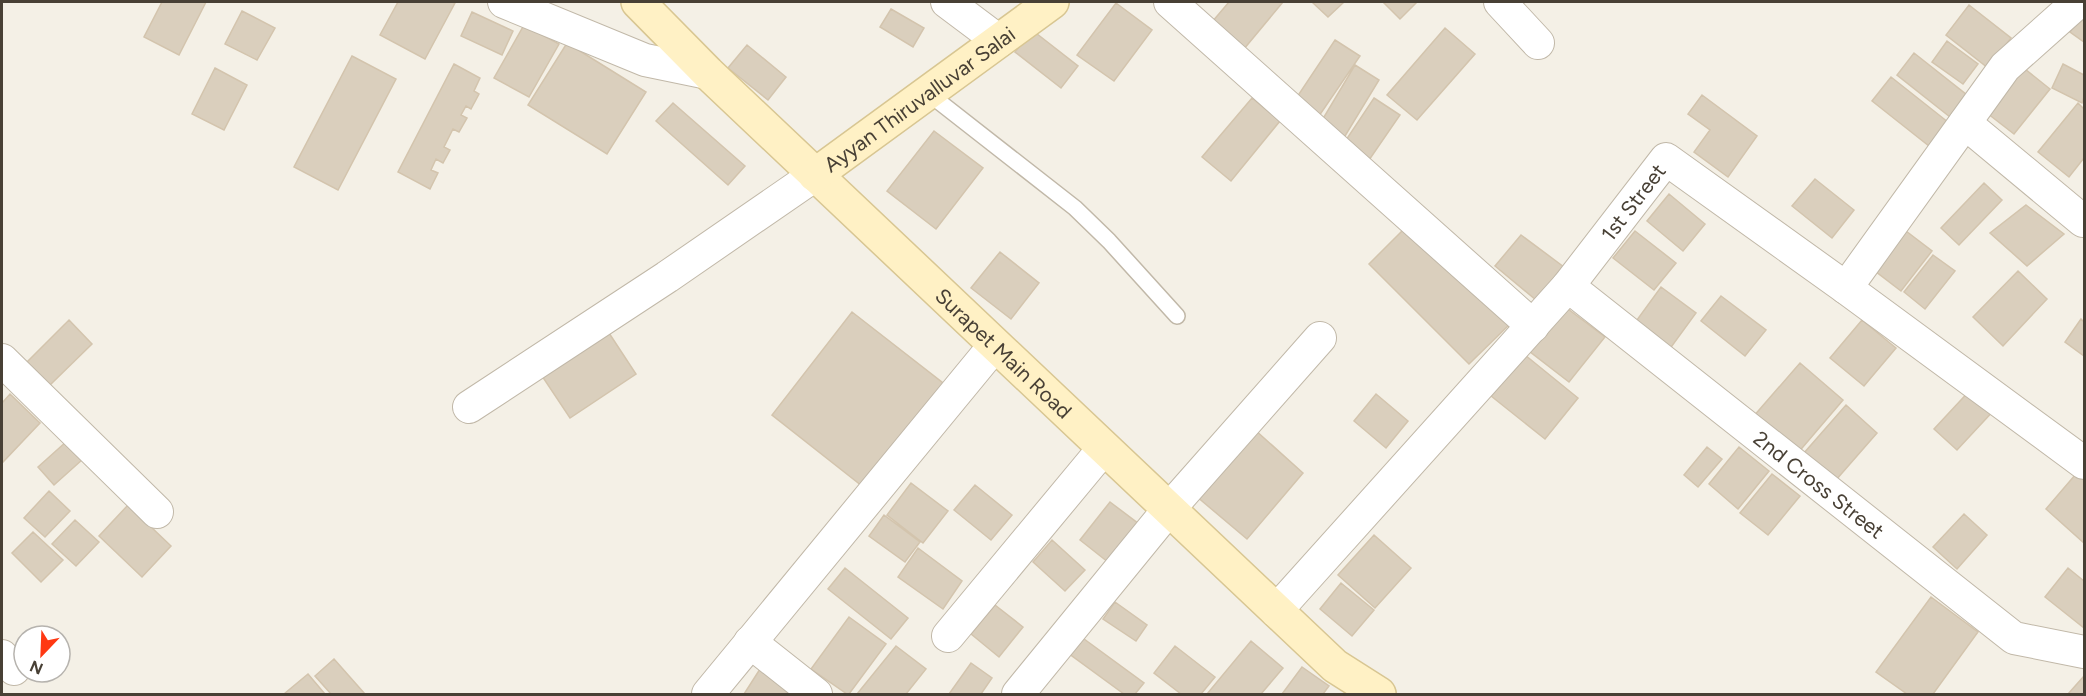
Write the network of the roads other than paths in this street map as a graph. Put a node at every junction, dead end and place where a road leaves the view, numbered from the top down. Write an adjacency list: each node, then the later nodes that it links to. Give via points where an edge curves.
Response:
1 (504, 2): 10 (street, via 645,60)
2 (638, 2): 10 (main road, Surapet Main Road)
3 (947, 2): 8 (street)
4 (1052, 2): 8 (main road, Ayyan Thiruvalluvar Salai)
5 (1170, 2): 18 (street)
6 (1500, 2): 9 (street)
7 (2078, 2): 12 (street, via 2005,67)
8 (999, 41): 11 (main road, Ayyan Thiruvalluvar Salai)
9 (1538, 43)
10 (708, 73): 13 (main road, Surapet Main Road)
11 (928, 93): 13 (main road, Ayyan Thiruvalluvar Salai); 17 (lane, via 1076,208)
12 (1965, 123): 14 (street, via 2083,221); 16 (street)
13 (816, 175): 20 (main road, Surapet Main Road); 22 (street)
14 (2085, 218)
15 (1568, 286): 16 (street, 1st Street, via 1666,159); 18 (street, 1st Street); 30 (street, 2nd Cross Street, via 2014,638)
16 (1846, 288): 24 (street)
17 (1177, 316)
18 (1533, 326): 27 (street, 1st Street)
19 (1320, 338): 25 (street)
20 (995, 345): 23 (main road, Surapet Main Road); 29 (street)
21 (2, 360): 26 (street)
22 (469, 407)
23 (1104, 448): 25 (main road, Surapet Main Road); 28 (street)
24 (2085, 463)
25 (1168, 509): 27 (main road, Surapet Main Road); 33 (street)
26 (157, 512)
27 (1276, 610): 34 (main road, Surapet Main Road, via 1335,666)
28 (948, 636)
29 (750, 642): 31 (street); 32 (street)
30 (2085, 652)
31 (708, 694)
32 (816, 694)
33 (1018, 694)
34 (1379, 694)

